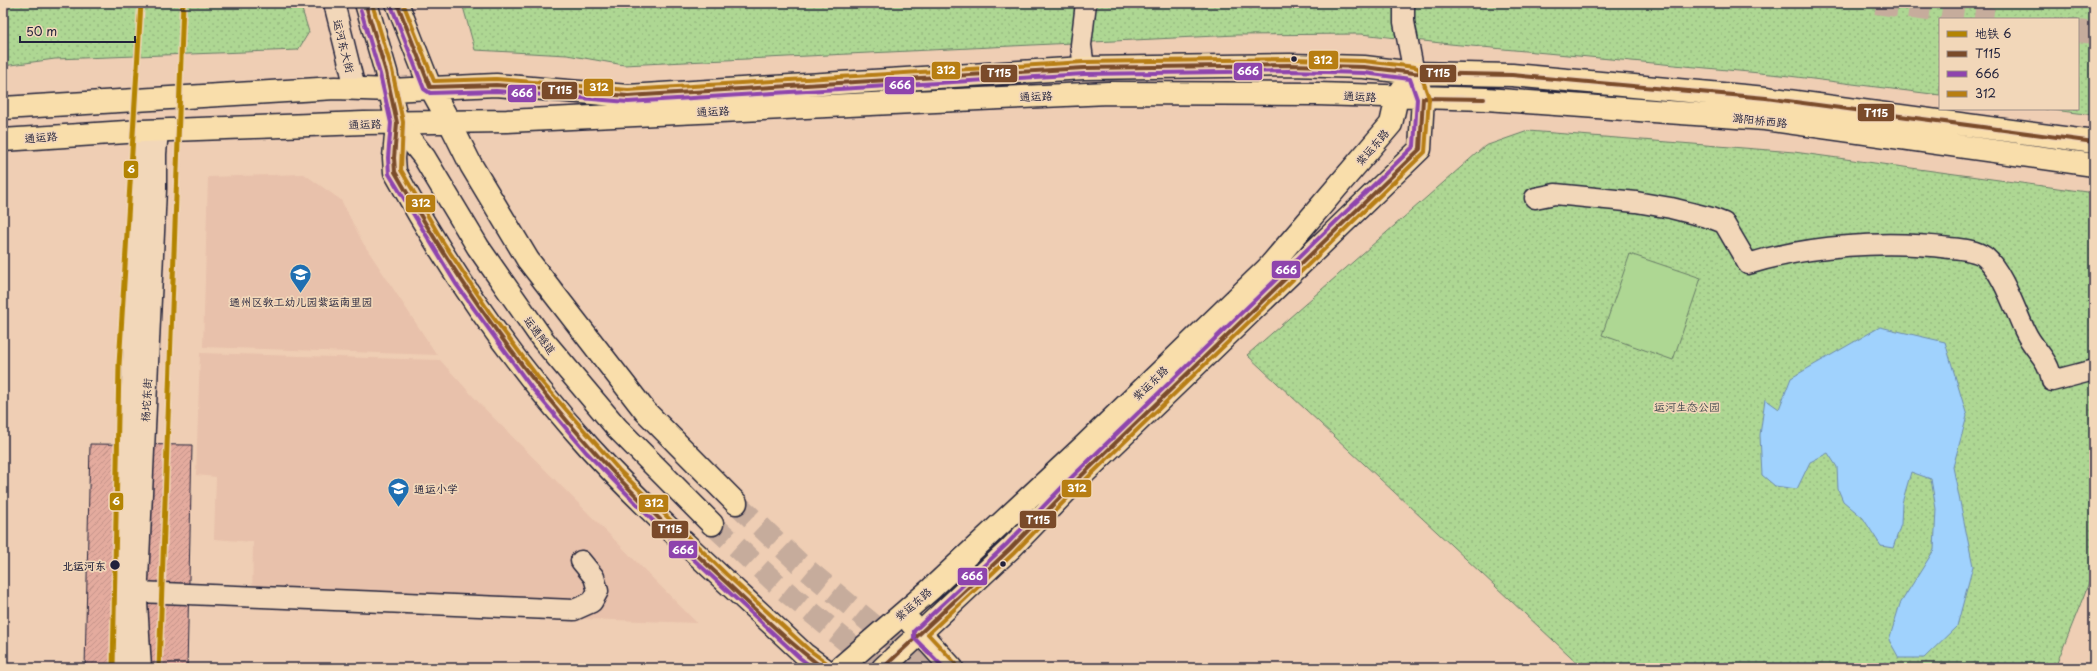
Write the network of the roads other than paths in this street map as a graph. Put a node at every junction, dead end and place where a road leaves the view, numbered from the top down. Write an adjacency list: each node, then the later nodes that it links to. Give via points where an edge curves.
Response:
1 (334, 3): 9 (street, 运河东大街)
2 (366, 3): 10 (main road)
3 (397, 3): 8 (main road)
4 (1086, 3): 6 (street, via 1081,45)
5 (1404, 3): 7 (street, via 1404,22)
6 (1084, 68): 7 (main road, 通运路, via 1305,66 1364,67); 8 (main road, 通运路, via 628,96 496,85)
7 (1414, 73): 11 (main road, 紫运东路); 12 (main road, 紫运东路); 18 (main road, 潞阳桥西路, via 1512,75 1766,98)
8 (430, 87): 10 (main road, 通运路); 15 (main road)
9 (355, 88): 10 (main road, 通运路); 13 (main road)
10 (390, 90): 14 (main road)
11 (1396, 97): 12 (main road, 通运路); 15 (main road, 通运路, via 1108,93); 26 (main road, 紫运东路, via 1392,124 1266,269 1080,450)
12 (1423, 98): 19 (main road, 潞阳桥西路, via 1486,99 1764,119); 27 (main road, 紫运东路, via 1420,149)
13 (3, 108)
14 (397, 123): 15 (main road, 通运路); 16 (main road, 通运路); 23 (main road, 运通隧道, via 428,163 478,247 543,340 617,428); 30 (main road, via 395,172 474,301 545,395 626,486 804,654)
15 (450, 123): 22 (main road, via 528,260 645,411)
16 (150, 131): 17 (main road, 通运路); 25 (street, 杨坨东街, via 156,154 156,189); 28 (street, 杨坨东街)
17 (3, 140)
18 (2094, 142)
19 (2094, 165)
20 (1534, 198): 21 (street, via 1555,194 1636,202 1711,218 1724,223 1748,264 1789,254 1880,244 1967,250 1983,256 1996,267 2026,336 2050,368 2052,381)
21 (2094, 370)
22 (736, 503)
23 (712, 524)
24 (581, 561): 25 (street, via 594,577 598,591 592,602 574,610)
25 (138, 592): 29 (street, 杨坨东街)
26 (903, 614): 27 (main road); 31 (main road, 紫运东路)
27 (920, 634): 32 (main road, 紫运东路); 33 (main road)
28 (121, 668)
29 (141, 668)
30 (823, 668)
31 (840, 668)
32 (883, 668)
33 (952, 668)

